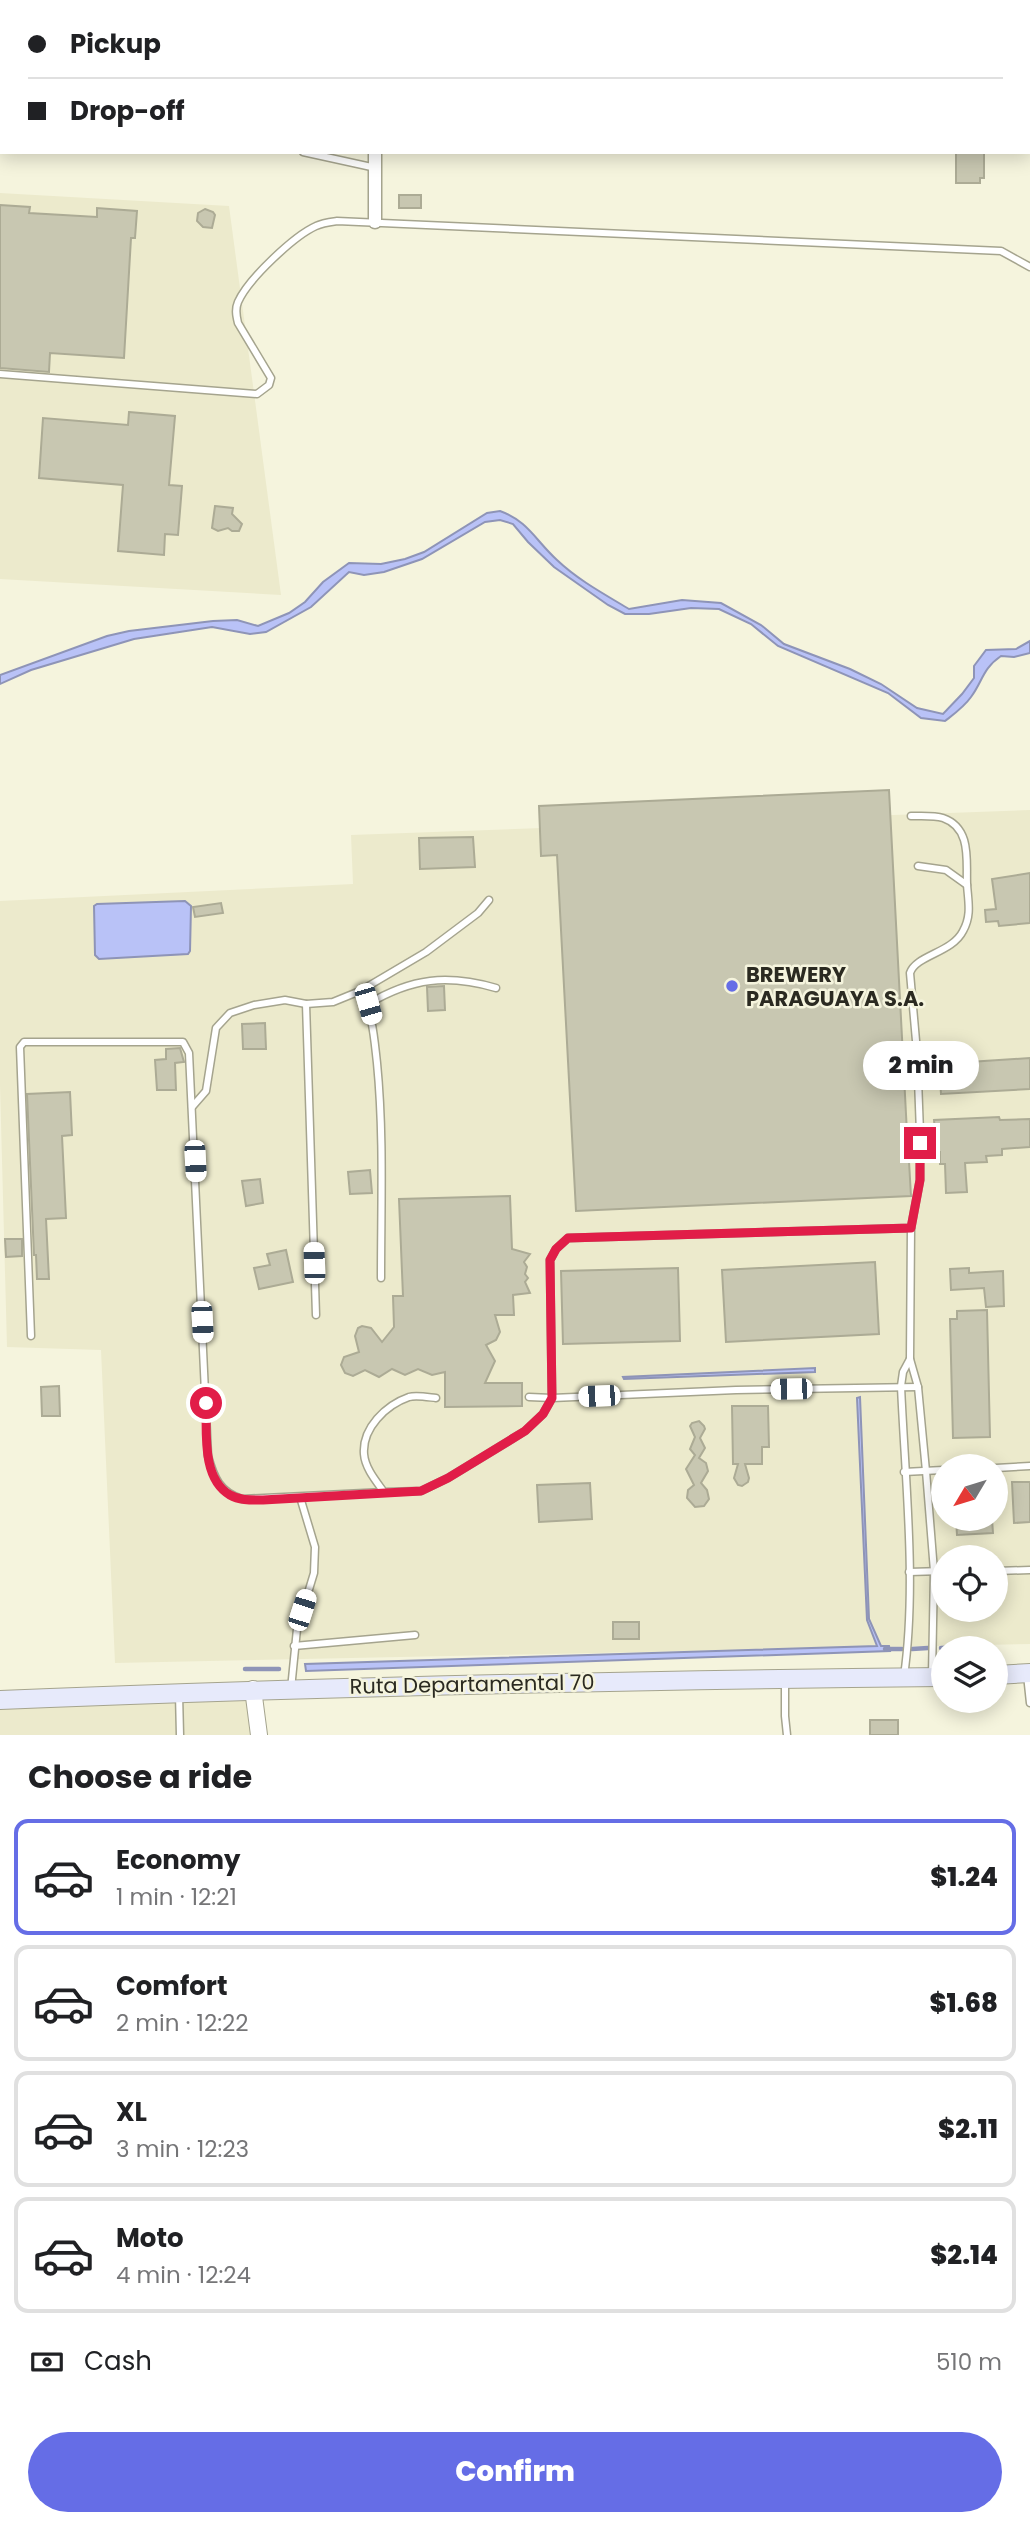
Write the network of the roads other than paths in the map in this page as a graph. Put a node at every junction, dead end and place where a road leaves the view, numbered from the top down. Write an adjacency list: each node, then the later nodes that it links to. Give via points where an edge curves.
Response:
1 (312, 154): 3 (lane)
2 (376, 154): 3 (street)
3 (376, 168): 4 (street)
4 (375, 222): 5 (lane, via 1001,251); 6 (lane, via 318,225 270,262 248,287 238,302 238,323 271,378 257,394)
5 (1030, 267)
6 (0, 374)
7 (911, 816): 9 (lane, via 943,818 955,826 968,848)
8 (918, 866): 9 (lane, via 946,870)
9 (967, 884): 16 (lane, via 970,914 962,935 951,946 915,964 910,973)
10 (489, 900): 12 (lane, via 426,952)
11 (496, 988): 14 (lane, via 470,981 418,982)
12 (360, 991): 13 (lane, via 333,1002); 14 (lane)
13 (306, 1004): 15 (lane, via 285,1000 254,1004 222,1019 212,1045 206,1091); 20 (lane)
14 (368, 1004): 19 (lane, via 381,1104)
15 (192, 1107): 21 (lane, via 189,1053 183,1042 24,1041 19,1053); 34 (lane, via 208,1456 213,1476 231,1496 242,1499)
16 (920, 1133)
17 (920, 1143): 18 (lane, via 920,1180)
18 (911, 1228): 22 (lane); 27 (lane, via 568,1238 550,1260)
19 (381, 1278)
20 (316, 1315)
21 (31, 1336)
22 (910, 1359): 23 (lane); 24 (lane)
23 (901, 1386): 24 (lane); 27 (lane); 32 (lane)
24 (918, 1387): 30 (lane)
25 (529, 1397): 27 (lane)
26 (436, 1398): 33 (lane, via 411,1396 384,1410 374,1423 364,1454)
27 (552, 1398): 33 (lane, via 525,1431 448,1478 421,1491)
28 (1030, 1466): 29 (lane)
29 (1008, 1467)
30 (926, 1471): 31 (lane); 32 (lane); 35 (lane)
31 (931, 1471)
32 (904, 1472): 38 (lane)
33 (384, 1492): 34 (lane)
34 (300, 1497): 41 (lane, via 315,1547 314,1573)
35 (931, 1545)
36 (1030, 1570): 37 (lane)
37 (1008, 1571)
38 (909, 1572): 39 (lane); 44 (lane)
39 (931, 1572)
40 (415, 1635): 41 (lane)
41 (294, 1646): 48 (lane)
42 (1028, 1673): 43 (main road); 51 (lane)
43 (1008, 1674)
44 (904, 1676): 45 (main road, Ruta Departamental 70); 46 (main road, Ruta Departamental 70)
45 (785, 1677): 48 (main road, Ruta Departamental 70); 54 (lane)
46 (931, 1677)
47 (253, 1689): 48 (main road, Ruta Departamental 70); 49 (main road, Ruta Departamental 70); 53 (street)
48 (291, 1689)
49 (179, 1692): 50 (main road, Ruta Departamental 70); 52 (lane)
50 (0, 1700)
51 (1030, 1703)
52 (180, 1735)
53 (259, 1735)
54 (787, 1735)

